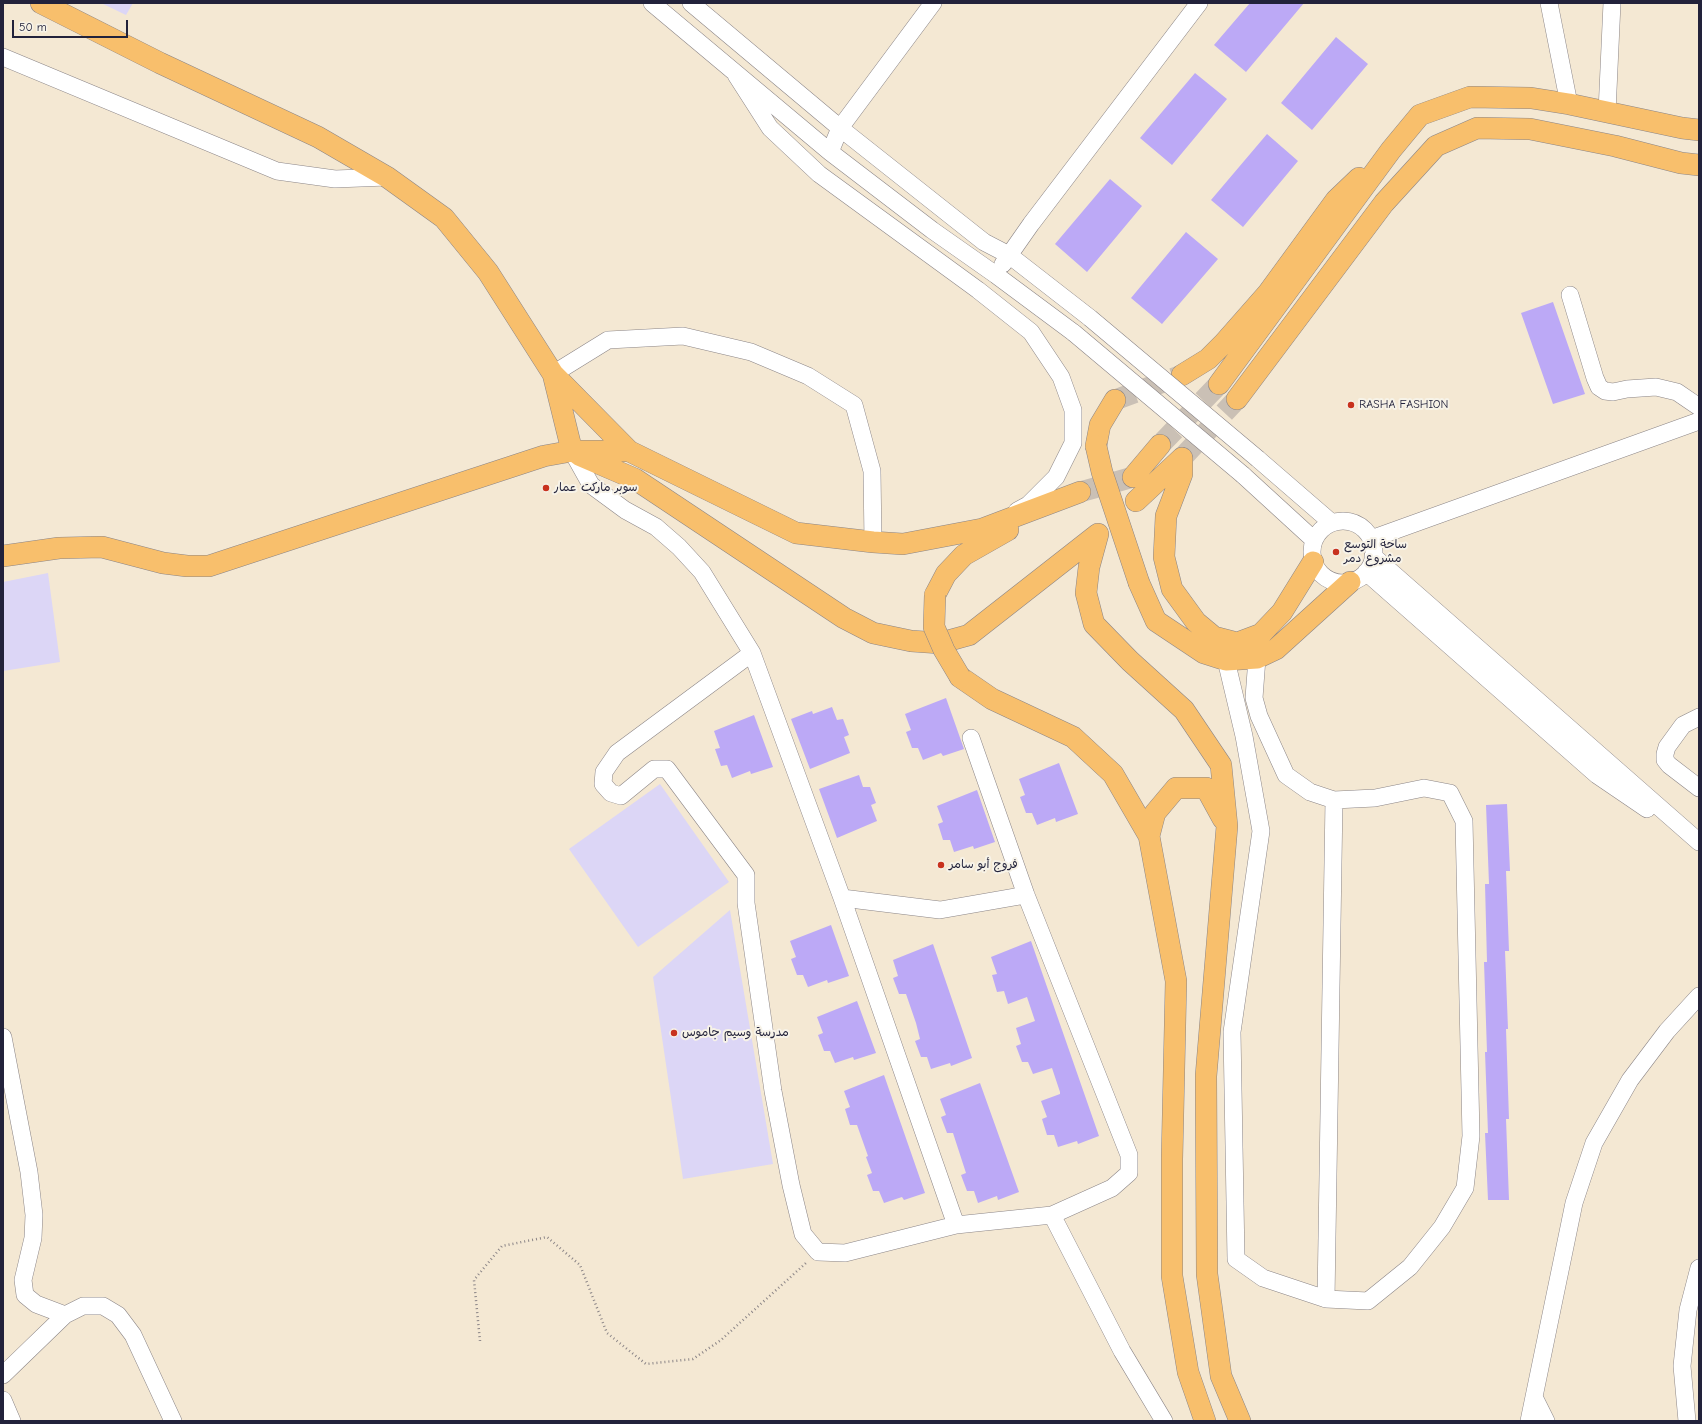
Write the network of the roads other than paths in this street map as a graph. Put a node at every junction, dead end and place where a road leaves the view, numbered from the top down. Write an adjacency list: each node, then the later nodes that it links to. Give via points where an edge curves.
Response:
1 (41, 3): 17 (main road, via 318,137)
2 (652, 3): 9 (street)
3 (691, 3): 12 (street)
4 (934, 3): 12 (street)
5 (1199, 3): 18 (street)
6 (1549, 3): 10 (street)
7 (1612, 3): 11 (street)
8 (3, 57): 17 (street, via 277,171 335,179)
9 (736, 75): 15 (street); 34 (street, via 770,128 819,174 978,290 1031,332 1061,377 1073,410 1073,443 1056,477 1028,505)
10 (1569, 104): 11 (main road); 14 (main road, via 1531,98 1470,97 1420,115)
11 (1607, 112): 13 (main road)
12 (840, 128): 15 (street); 18 (street, via 984,242)
13 (1699, 130)
14 (1391, 150): 22 (main road, via 1336,200 1268,293 1224,343 1208,359); 23 (main road)
15 (830, 152): 19 (street)
16 (1699, 165): 24 (main road, via 1530,129 1477,128 1436,146 1384,203)
17 (387, 177): 21 (main road, via 444,218 488,272)
18 (1009, 256): 19 (street); 33 (street, bridge, via 1090,318)
19 (996, 275): 35 (street, bridge, via 1074,333 1243,475)
20 (1570, 295): 26 (street, via 1599,387 1613,392 1656,387 1677,392)
21 (553, 374): 29 (main road); 30 (main road); 36 (street, via 608,340 683,336 751,352 808,376 854,405 872,471)
22 (1182, 375)
23 (1219, 384)
24 (1237, 398)
25 (1115, 400): 43 (main road, bridge, via 1100,425 1096,446 1102,472 1139,583 1156,621 1204,653)
26 (1699, 407)
27 (1699, 421): 37 (street)
28 (1160, 445): 31 (main road)
29 (572, 451): 30 (main road); 38 (main road, via 531,460 209,566 163,563 102,547 59,548); 41 (street, via 591,485 625,510 656,527 702,572); 48 (main road, via 635,479 844,618 873,633 911,641 940,643 969,635 1098,534 1089,567 1086,594 1094,624 1184,710 1221,765)
30 (629, 452): 36 (main road, via 796,533)
31 (1133, 477)
32 (1136, 501): 39 (main road, via 1182,458 1182,474 1166,516 1164,557 1172,589 1196,622 1214,637 1236,643 1261,634 1282,612)
33 (1332, 523): 35 (street); 37 (street, via 1350,522 1362,529)
34 (982, 530): 36 (main road, via 903,544); 49 (main road, bridge, via 1073,494 964,555 946,574 936,595 934,627 960,677 992,699 1073,737 1113,774)
35 (1314, 540): 39 (street)
36 (874, 542)
37 (1372, 548): 40 (street); 50 (street)
38 (3, 556)
39 (1314, 562): 40 (street, via 1318,570 1332,581)
40 (1358, 577): 42 (main road, via 1276,649); 50 (street, via 1597,775)
41 (752, 653): 52 (street); 56 (street, via 618,753 604,772 603,784 611,793 621,796 654,769 667,769 746,875 746,903 773,1091 803,1234 818,1252 845,1252)
42 (1258, 658): 43 (main road); 47 (street, via 1254,698 1259,716 1286,775 1310,792)
43 (1226, 660): 58 (street, via 1244,736 1261,831 1232,1032 1236,1259 1263,1278)
44 (1699, 717): 46 (street, via 1683,725 1665,754 1665,760 1669,765)
45 (972, 738): 51 (street)
46 (1699, 788)
47 (1334, 800): 58 (street); 58 (street, via 1375,798 1424,788 1450,793 1464,821 1471,1136 1465,1188 1442,1227 1410,1267 1368,1301)
48 (1227, 826): 49 (main road, via 1206,788 1176,788 1155,813); 67 (main road, via 1206,1076 1207,1274 1221,1376)
49 (1149, 836): 66 (main road, via 1176,981 1172,1276 1188,1372)
50 (1699, 843)
51 (1026, 896): 52 (street, via 940,910); 55 (street, via 1129,1155 1129,1173 1112,1188)
52 (842, 898): 56 (street)
53 (1699, 996): 61 (street, via 1667,1031 1630,1080 1594,1143 1574,1203)
54 (3, 1037): 59 (street, via 29,1172 34,1215 33,1238 22,1280 25,1295 36,1304)
55 (1052, 1215): 56 (street); 65 (street, via 1122,1351)
56 (956, 1225)
57 (1699, 1268): 70 (street, via 1688,1310 1682,1366)
58 (1326, 1299)
59 (64, 1315): 60 (street); 64 (street, via 83,1306 103,1306 118,1315 133,1335)
60 (3, 1375)
61 (1535, 1399): 68 (street); 69 (street)
62 (3, 1400): 63 (street)
63 (12, 1421)
64 (173, 1421)
65 (1164, 1421)
66 (1205, 1421)
67 (1240, 1421)
68 (1529, 1421)
69 (1546, 1421)
70 (1687, 1421)

